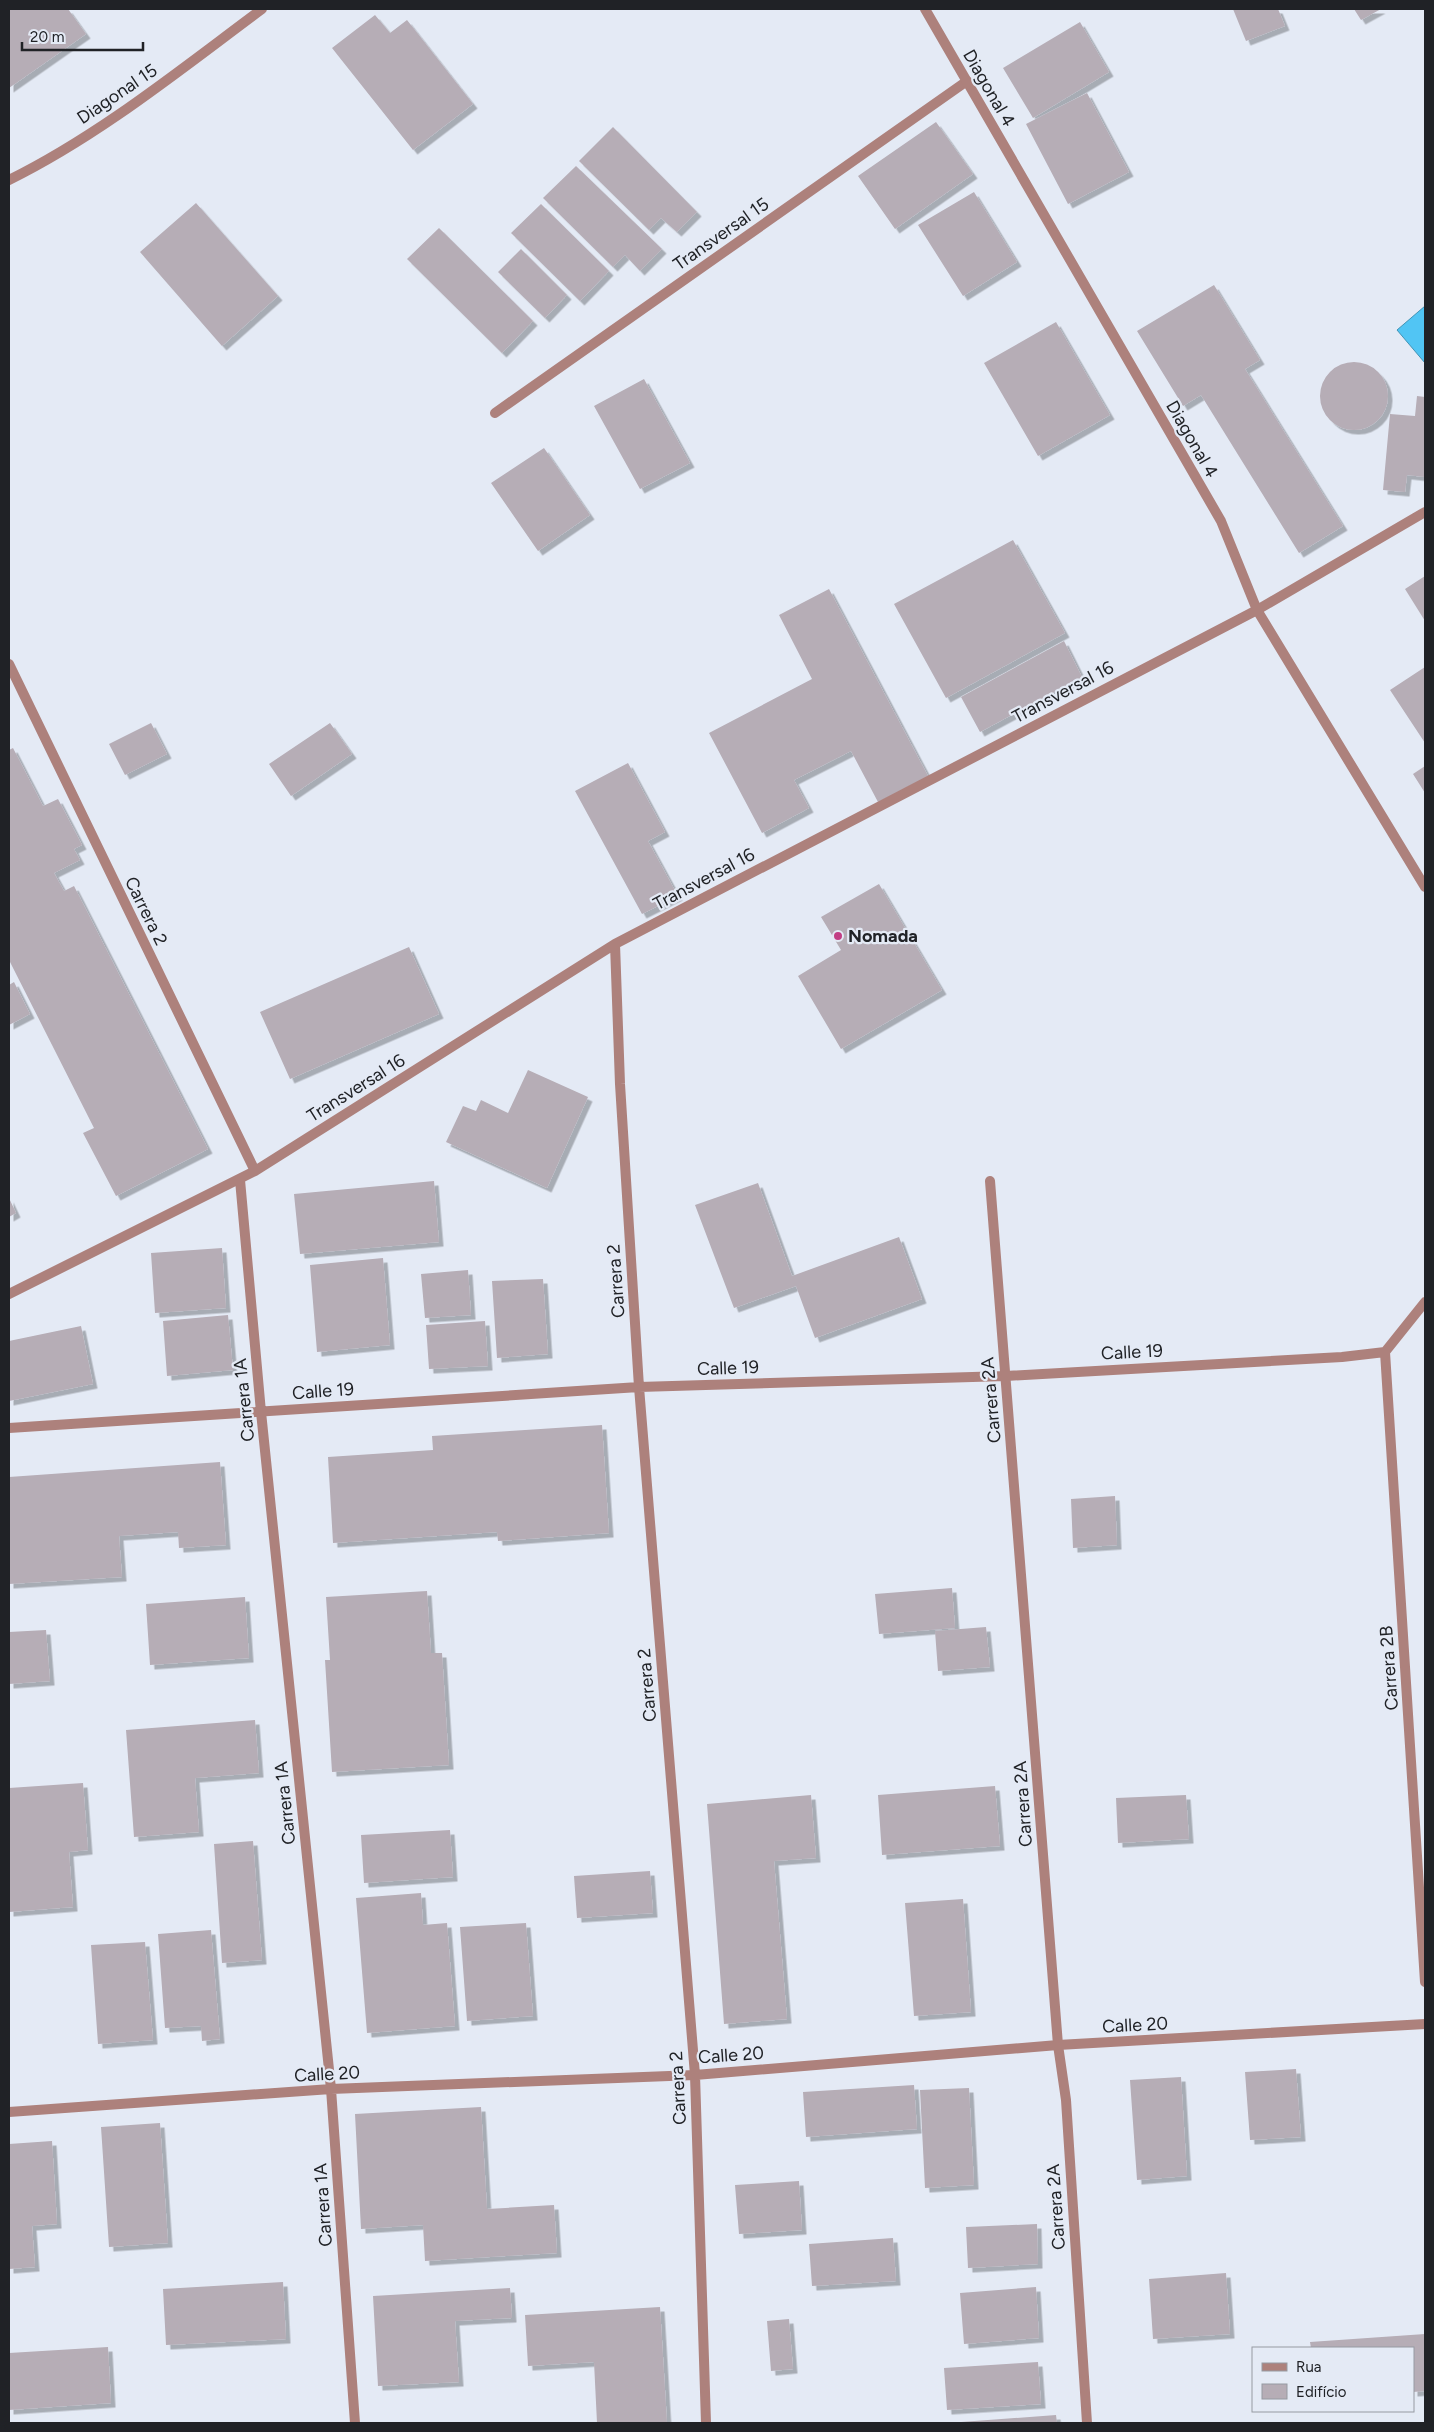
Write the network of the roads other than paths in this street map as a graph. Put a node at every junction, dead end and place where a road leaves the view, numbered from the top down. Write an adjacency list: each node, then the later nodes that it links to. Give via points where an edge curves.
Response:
1 (262, 9): 4 (street, Diagonal 15, via 136,102)
2 (925, 9): 3 (street, Diagonal 4)
3 (967, 81): 5 (street, Transversal 15); 7 (street, Diagonal 4, via 1222,521)
4 (9, 180)
5 (494, 413)
6 (1425, 512): 7 (street, Transversal 16)
7 (1256, 610): 10 (street, Diagonal 4); 11 (street, Transversal 16)
8 (9, 664): 9 (street, Carrera 2)
9 (12, 681): 12 (street, Carrera 2)
10 (1425, 887)
11 (615, 944): 12 (street, Transversal 16); 19 (street, Carrera 2, via 620,1084)
12 (255, 1171): 13 (street, Transversal 16)
13 (240, 1180): 15 (street, Transversal 16); 20 (street, Carrera 1A)
14 (990, 1181): 18 (street, Carrera 2A)
15 (9, 1294)
16 (1425, 1302): 17 (street)
17 (1385, 1352): 18 (street, Calle 19); 22 (street, Carrera 2B)
18 (1006, 1376): 19 (street, Calle 19); 24 (street, Carrera 2A)
19 (639, 1387): 20 (street, Calle 19); 25 (street, Carrera 2)
20 (261, 1412): 21 (street, Calle 19); 26 (street, Carrera 1A)
21 (9, 1428)
22 (1425, 1982)
23 (1425, 2024): 24 (street, Calle 20)
24 (1058, 2045): 25 (street, Calle 20); 30 (street, Carrera 2A, via 1066,2100)
25 (695, 2074): 26 (street, Calle 20); 29 (street, Carrera 2)
26 (331, 2089): 27 (street, Calle 20); 28 (street, Carrera 1A)
27 (9, 2112)
28 (356, 2423)
29 (706, 2423)
30 (1086, 2423)

